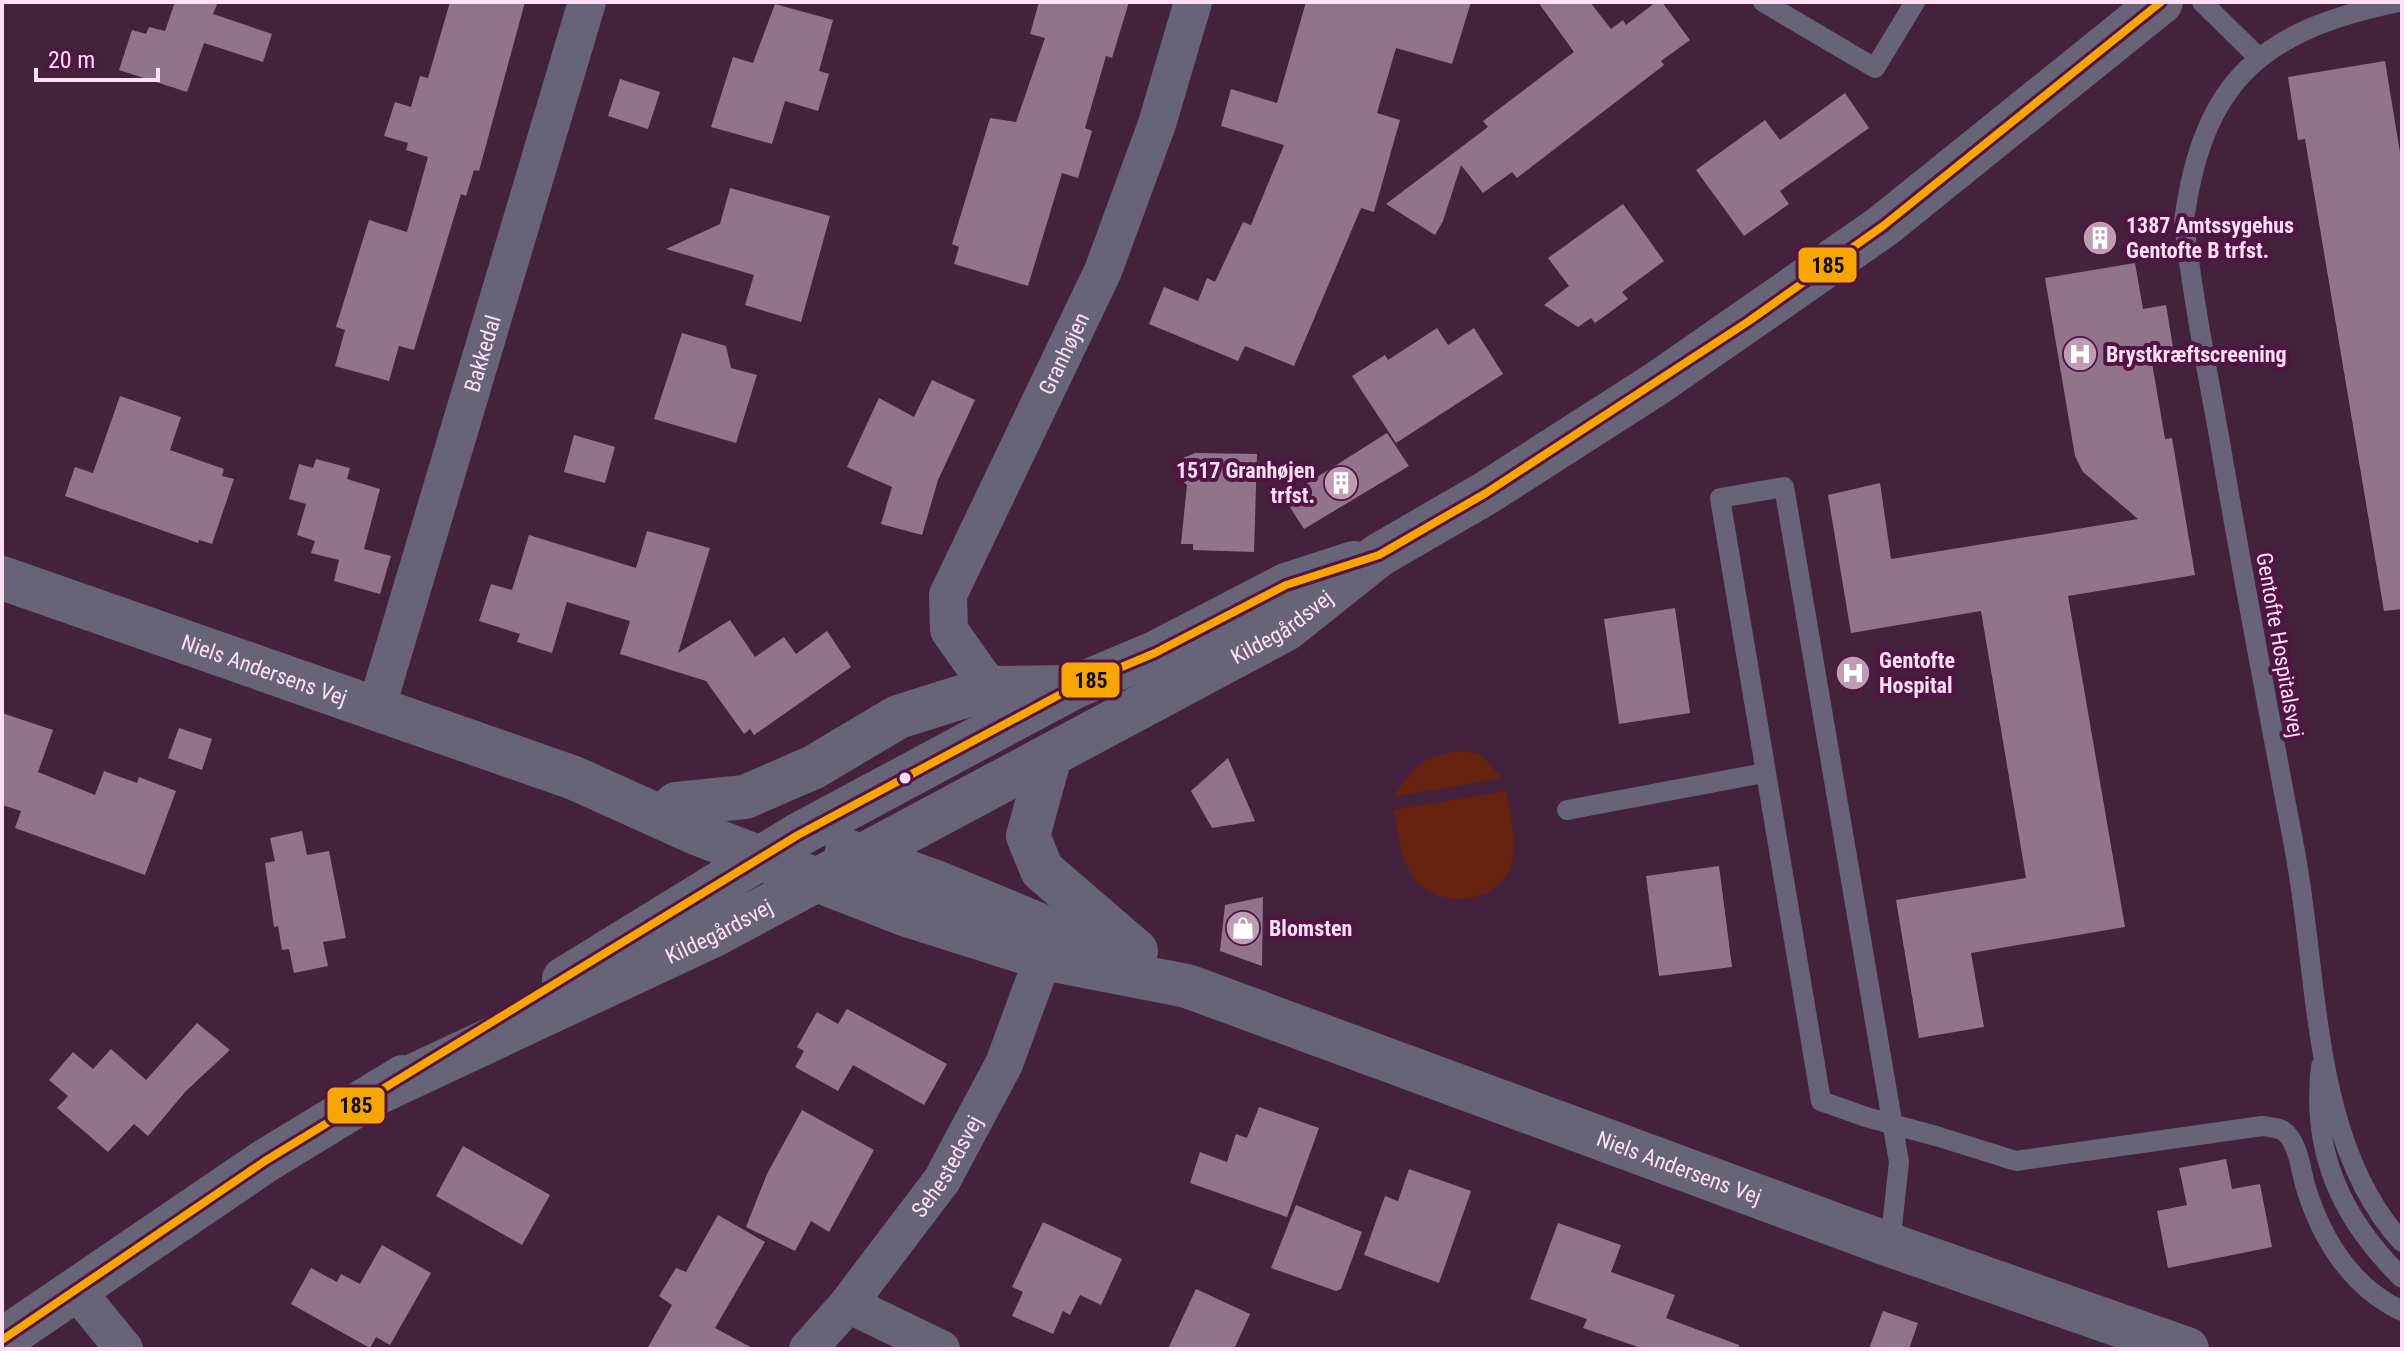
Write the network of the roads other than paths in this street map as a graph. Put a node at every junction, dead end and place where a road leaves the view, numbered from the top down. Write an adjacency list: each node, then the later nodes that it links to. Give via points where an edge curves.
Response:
1 (587, 2): 13 (street, Bakkedal)
2 (1193, 2): 12 (street, Granhøjen, via 1157,124 1103,271 948,595 949,630)
3 (1763, 2): 4 (lane, via 1875,68)
4 (1915, 2)
5 (2202, 2): 8 (lane)
6 (2399, 2): 8 (lane, Gentofte Hospitalsvej, via 2334,16 2281,40)
7 (2157, 3): 9 (street, Kildegårdsvej, via 1942,180 1749,321 1486,493)
8 (2259, 58): 25 (lane, Gentofte Hospitalsvej, via 2211,120 2189,182 2184,221 2262,691 2295,850)
9 (1379, 555): 11 (street, Kildegårdsvej, via 1286,585 1155,653); 14 (street, Kildegårdsvej, via 1286,629)
10 (2, 578): 13 (street, Niels Andersens Vej)
11 (1074, 687): 12 (street, Kildegårdsvej); 19 (street, Kildegårdsvej)
12 (990, 688): 17 (street, Kildegårdsvej, via 898,717 814,767 745,797)
13 (377, 706): 16 (street, Niels Andersens Vej)
14 (1050, 756): 20 (street, Kildegårdsvej); 23 (street, via 1028,836 1042,870)
15 (1764, 773): 18 (lane); 28 (lane, via 1720,498 1784,487 1899,1162); 32 (lane, bridge, via 1821,1101 2016,1161 2278,1128 2295,1148 2315,1218 2327,1240 2364,1286)
16 (574, 778): 17 (street, Niels Andersens Vej); 21 (street, Niels Andersens Vej)
17 (676, 804): 19 (street, Niels Andersens Vej)
18 (1567, 810)
19 (798, 835): 20 (street, Niels Andersens Vej); 21 (street, Kildegårdsvej)
20 (864, 857): 22 (street, Kildegårdsvej); 23 (street, Niels Andersens Vej)
21 (760, 859): 22 (street, Niels Andersens Vej); 26 (street, Kildegårdsvej)
22 (817, 882): 23 (street, Niels Andersens Vej); 26 (street, Kildegårdsvej)
23 (1052, 925): 24 (street); 24 (street, Niels Andersens Vej); 31 (street, Sehestedsvej, via 1004,1064 942,1180)
24 (1172, 982): 28 (street, Niels Andersens Vej)
25 (2323, 1054): 27 (lane, Gentofte Hospitalsvej, via 2359,1177); 29 (lane, via 2317,1100 2327,1163 2356,1225)
26 (379, 1092): 30 (street, Kildegårdsvej, via 265,1161)
27 (2402, 1242)
28 (1890, 1245): 37 (street, Niels Andersens Vej)
29 (2402, 1278)
30 (76, 1290): 33 (street, Kildegårdsvej); 34 (street)
31 (848, 1304): 35 (street, Sehestedsvej); 36 (street)
32 (2402, 1311)
33 (8, 1326)
34 (124, 1349)
35 (808, 1349)
36 (941, 1349)
37 (2187, 1349)

